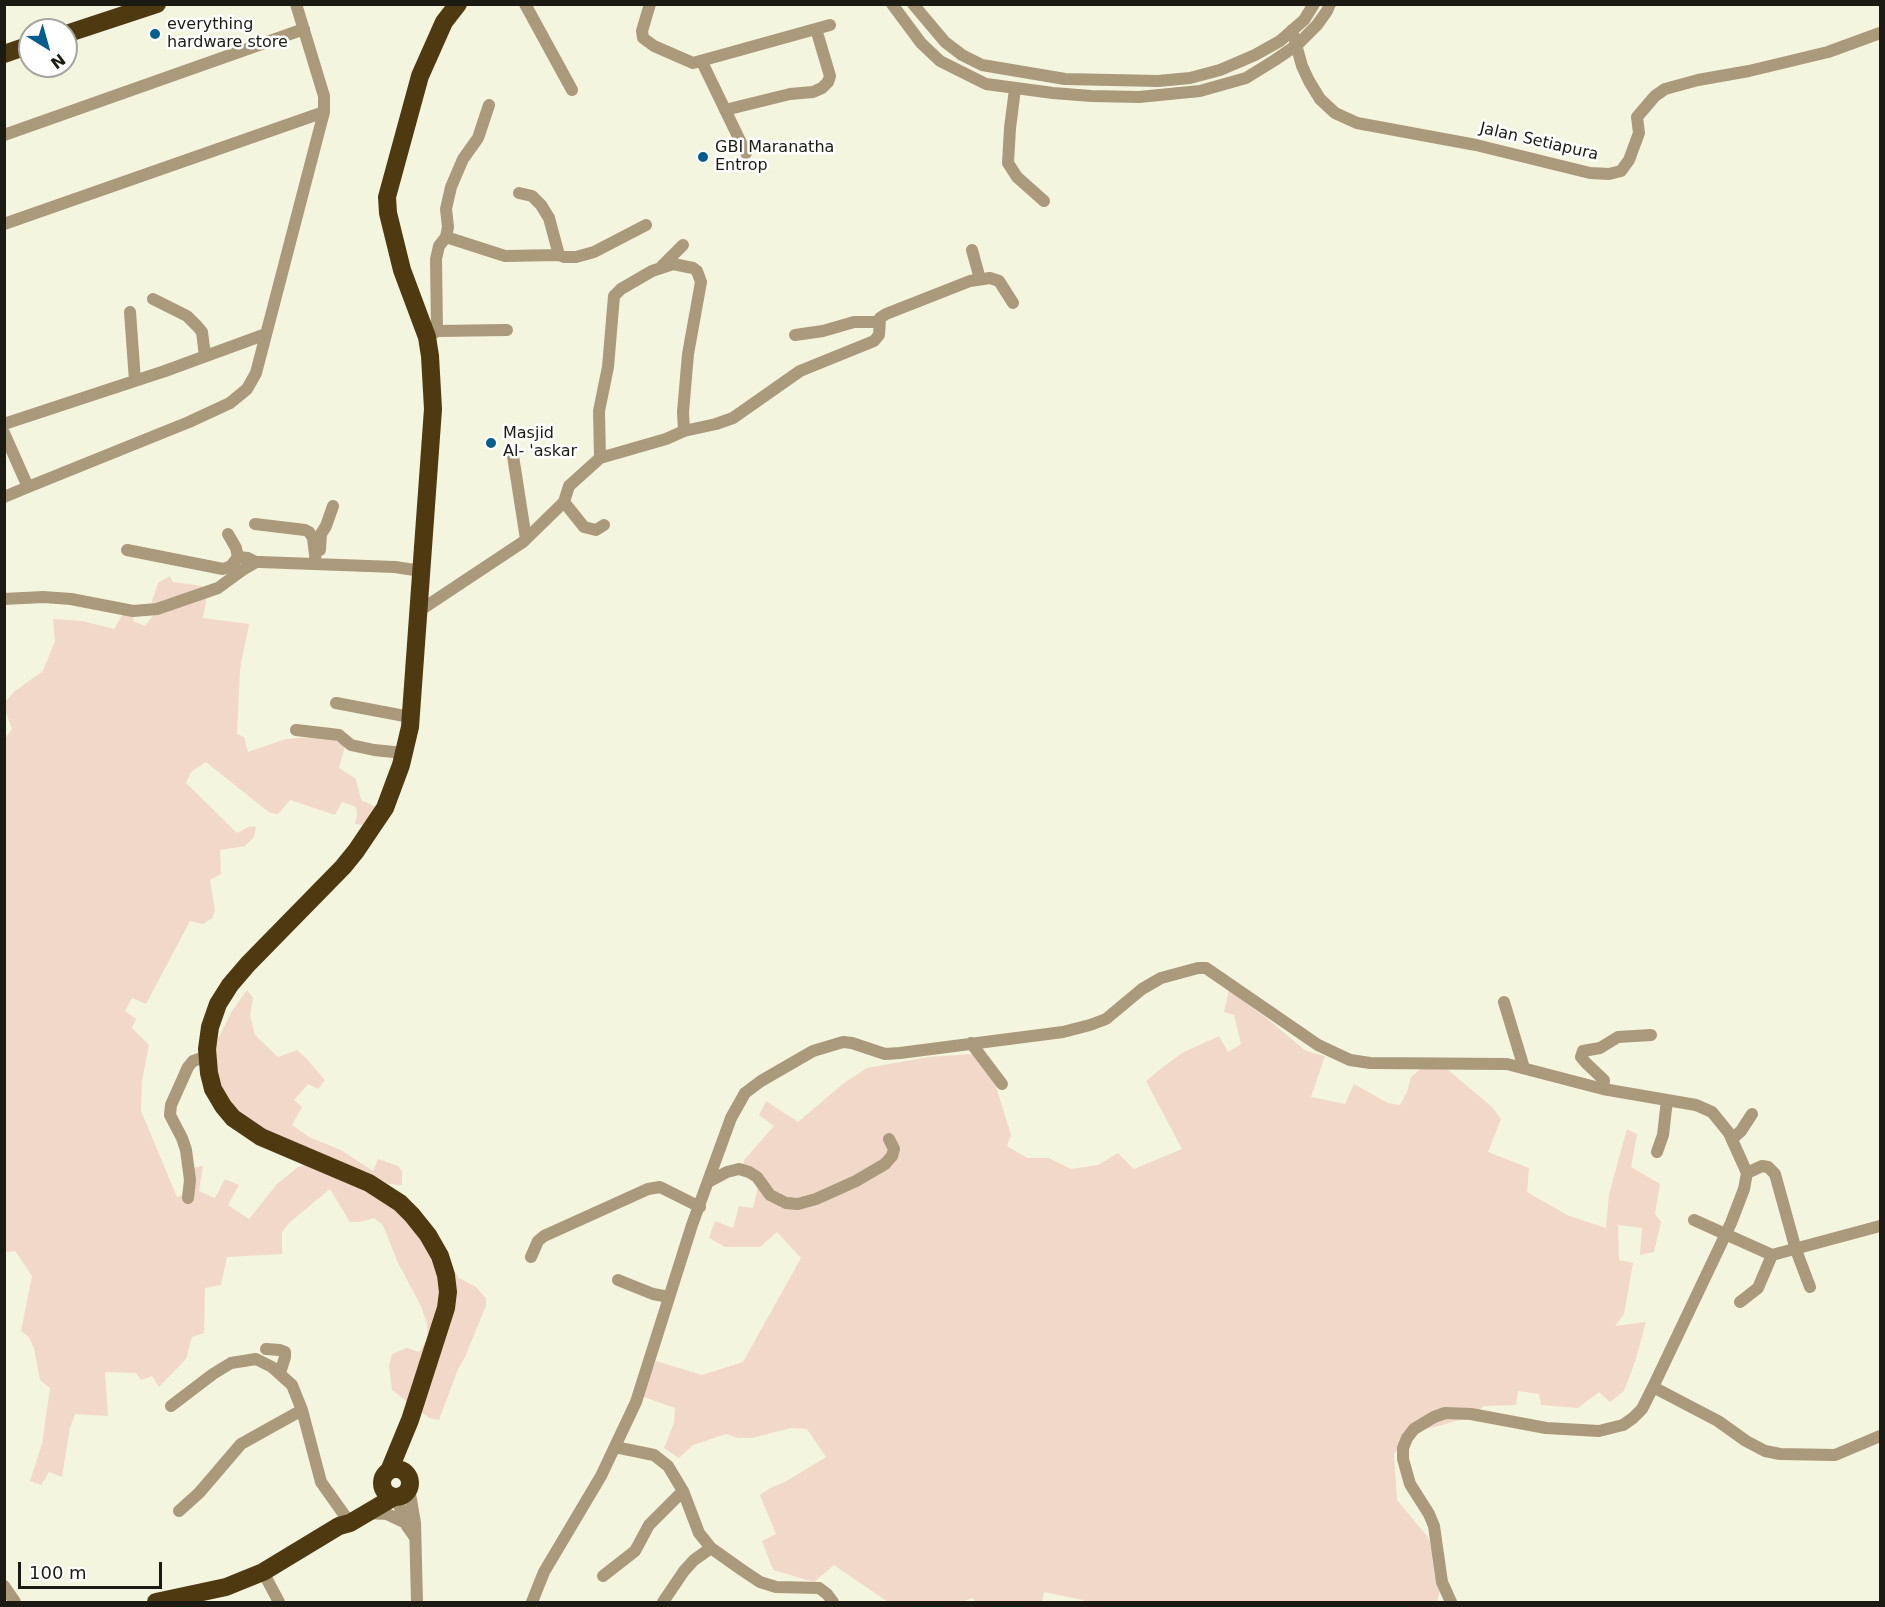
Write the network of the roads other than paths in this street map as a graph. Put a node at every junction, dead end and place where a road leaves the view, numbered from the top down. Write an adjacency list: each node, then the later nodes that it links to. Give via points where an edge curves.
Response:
1 (157, 4): 13 (highway)
2 (296, 4): 11 (street)
3 (525, 4): 19 (street)
4 (650, 4): 17 (street, via 643,38 693,63)
5 (892, 4): 18 (street, via 940,61 986,84)
6 (913, 4): 14 (street, via 945,42 962,55 982,65 1065,80 1190,78 1255,55)
7 (1314, 4): 14 (street)
8 (1330, 4): 16 (street, via 1317,25)
9 (459, 7): 41 (highway, via 444,22 420,76 387,196 399,261)
10 (830, 25): 12 (street)
11 (304, 29): 22 (street, via 324,96); 23 (street)
12 (816, 29): 17 (street); 21 (street, via 830,76 822,88)
13 (78, 30)
14 (1293, 30): 16 (street, Jalan Setiapura)
15 (1881, 33): 16 (street, Jalan Setiapura, via 1828,52 1665,89 1637,117 1639,134 1629,160 1621,171 1609,174 1357,123 1335,113 1320,99)
16 (1296, 45): 18 (street, via 1246,78 1200,91 1103,97)
17 (702, 62): 21 (street)
18 (1015, 89): 26 (street, via 1008,163 1017,177)
19 (572, 90)
20 (489, 105): 29 (street, via 478,138 463,159 451,187)
21 (725, 110): 24 (street)
22 (324, 112): 27 (street); 40 (street)
23 (4, 135)
24 (746, 153)
25 (519, 193): 32 (street, via 532,196 549,218)
26 (1044, 201)
27 (4, 224)
28 (646, 225): 32 (street, via 594,252 576,257)
29 (446, 237): 32 (street, via 505,256); 41 (street, via 436,259)
30 (683, 245): 33 (street)
31 (972, 250): 34 (street)
32 (560, 255)
33 (662, 267): 46 (street, via 693,267 701,282 684,387); 49 (street, via 631,282 614,296 608,367 599,411)
34 (980, 279): 36 (street, via 999,281); 38 (street, via 909,304 886,314)
35 (153, 299): 43 (street, via 187,316 197,326 202,332)
36 (1013, 303)
37 (130, 312): 44 (street)
38 (879, 322): 42 (street, via 854,322); 46 (street, via 879,335 874,342 800,371 733,418)
39 (507, 330): 41 (street)
40 (266, 334): 43 (street); 50 (street, via 256,373 247,389 230,403)
41 (432, 334): 62 (highway, via 433,409)
42 (795, 335)
43 (205, 356): 44 (street)
44 (135, 381): 45 (street)
45 (4, 424)
46 (684, 431): 49 (street)
47 (4, 433): 50 (street)
48 (513, 456): 57 (street)
49 (600, 459): 52 (street, via 569,486)
50 (28, 487): 51 (street)
51 (4, 496)
52 (564, 502): 55 (street, via 584,527 596,530); 57 (street)
53 (333, 506): 61 (street, via 321,534)
54 (255, 524): 61 (street, via 309,532)
55 (604, 525)
56 (228, 534): 59 (street)
57 (526, 539): 64 (street)
58 (127, 550): 59 (street, via 224,569)
59 (238, 557): 60 (street)
60 (256, 562): 61 (street); 63 (street, via 218,588 157,609 133,610 43,597)
61 (318, 563): 62 (street)
62 (421, 571): 64 (highway)
63 (4, 599)
64 (418, 611): 66 (highway)
65 (336, 703): 66 (street)
66 (411, 717): 68 (highway)
67 (296, 730): 68 (street, via 339,735 351,744)
68 (404, 753): 72 (highway, via 385,808 356,850 230,985 210,1027)
69 (1504, 1002): 73 (street)
70 (1651, 1035): 75 (street, via 1618,1037 1600,1048 1583,1051 1581,1057 1604,1080)
71 (971, 1043): 73 (street, via 1090,1025 1106,1019 1161,978 1206,968 1318,1045 1350,1060 1507,1064); 74 (street); 82 (street, via 885,1054 843,1042 813,1051 745,1093 731,1118)
72 (208, 1056): 83 (street, via 188,1067 171,1104 170,1115 186,1150); 100 (highway, via 213,1089 233,1118 261,1137 369,1183 400,1203 428,1234 440,1256 448,1292 442,1325)
73 (1524, 1068): 75 (street)
74 (1002, 1084)
75 (1603, 1089): 76 (street)
76 (1666, 1100): 79 (street, via 1704,1107 1720,1120); 80 (street, via 1663,1135)
77 (1752, 1114): 79 (street)
78 (889, 1139): 82 (street, via 894,1149 885,1164 856,1181 798,1204 770,1195 757,1178 739,1168)
79 (1732, 1139): 81 (street)
80 (1657, 1152)
81 (1747, 1173): 87 (street); 88 (street, via 1762,1166 1775,1174)
82 (710, 1181): 84 (street)
83 (188, 1198)
84 (700, 1207): 90 (street, via 660,1187 648,1189 544,1236); 93 (street)
85 (1694, 1220): 87 (street)
86 (1881, 1226): 88 (street)
87 (1725, 1236): 89 (street); 97 (street)
88 (1796, 1250): 89 (street); 92 (street)
89 (1772, 1255): 94 (street, via 1758,1288)
90 (531, 1257)
91 (618, 1280): 93 (street)
92 (1810, 1287)
93 (669, 1297): 102 (street, via 636,1402)
94 (1740, 1302)
95 (266, 1350): 96 (street, via 285,1352)
96 (280, 1373): 98 (street, via 256,1359 231,1363); 99 (street, via 292,1385)
97 (1653, 1387): 101 (street, via 1718,1420 1765,1451 1835,1455); 122 (street, via 1633,1418 1599,1431 1546,1428 1456,1413 1434,1417 1414,1429 1403,1449 1406,1472 1434,1526 1442,1582)
98 (171, 1407)
99 (302, 1410): 106 (street, via 241,1444); 108 (street, via 321,1482)
100 (410, 1420): 103 (highway); 104 (highway)
101 (1881, 1436)
102 (615, 1448): 105 (street, via 662,1460); 119 (street, via 544,1572)
103 (385, 1476): 104 (highway, via 383,1490); 104 (highway, via 393,1469 405,1472); 108 (highway)
104 (402, 1491): 107 (highway); 109 (street); 110 (street, via 415,1523)
105 (683, 1491): 111 (street, via 699,1533); 113 (street, via 649,1524 635,1551)
106 (179, 1511)
107 (366, 1513): 108 (highway); 109 (street, via 387,1514)
108 (345, 1522): 112 (highway)
109 (406, 1523): 110 (street)
110 (414, 1536): 118 (street)
111 (711, 1548): 120 (street, via 684,1571); 121 (street, via 760,1582 776,1587 819,1588)
112 (263, 1572): 116 (highway, via 226,1587); 117 (street)
113 (603, 1576)
114 (4, 1586): 115 (street)
115 (15, 1602)
116 (156, 1602)
117 (279, 1602)
118 (417, 1602)
119 (532, 1602)
120 (663, 1602)
121 (833, 1602)
122 (1451, 1602)

